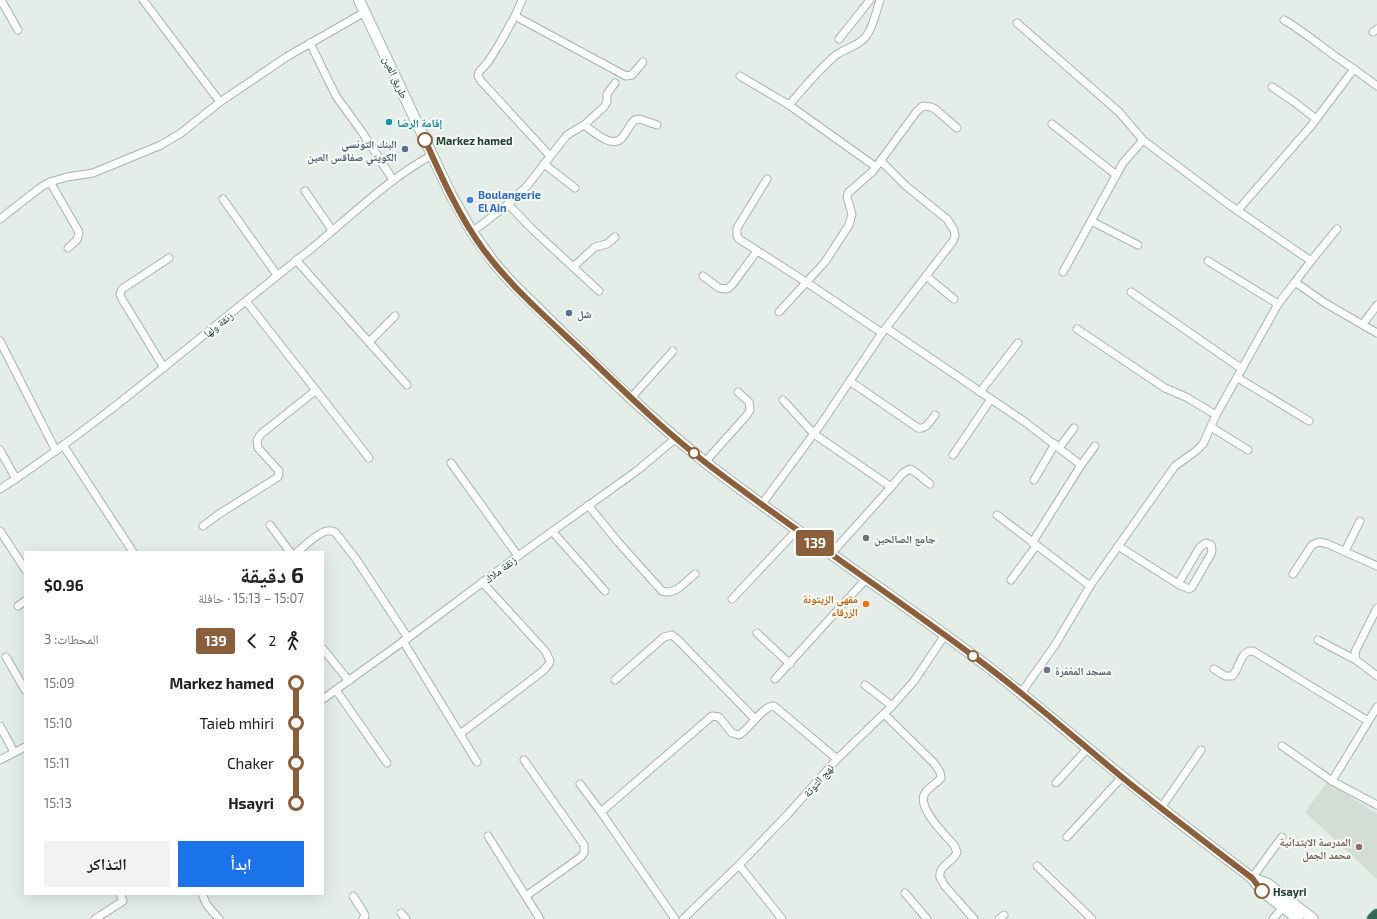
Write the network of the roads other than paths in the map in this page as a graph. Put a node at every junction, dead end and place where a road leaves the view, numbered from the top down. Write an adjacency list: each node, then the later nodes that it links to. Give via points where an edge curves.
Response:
1 (1, 0): 11 (street)
2 (143, 0): 20 (street)
3 (359, 0): 7 (main road, طريق العين)
4 (522, 0): 8 (street)
5 (870, 0): 12 (street)
6 (880, 0): 21 (street, via 867,37 830,61)
7 (365, 12): 13 (street); 28 (main road, طريق العين)
8 (515, 16): 14 (street, via 623,75 632,75); 29 (street, via 478,76)
9 (1284, 20): 15 (street)
10 (1017, 23): 27 (street, via 1119,112)
11 (18, 30)
12 (839, 39)
13 (310, 44): 20 (street, via 284,58); 35 (street, via 336,96)
14 (643, 62)
15 (1354, 69): 18 (street); 22 (street)
16 (740, 76): 21 (street)
17 (615, 83): 24 (street, via 607,94 606,105)
18 (1377, 86)
19 (1272, 87): 22 (street)
20 (220, 102): 36 (street, via 181,133 152,149 93,173)
21 (789, 105): 32 (street)
22 (1316, 119): 41 (street)
23 (1052, 124): 33 (street)
24 (584, 125): 25 (street, via 604,139 613,141 623,137 635,120 640,119); 29 (street, via 567,135)
25 (657, 125)
26 (957, 128): 30 (street, via 935,109 923,106)
27 (1143, 140): 33 (street); 41 (street)
28 (432, 154): 35 (street, زنقة ولها); 46 (main road, طريق العين)
29 (550, 156): 31 (street)
30 (881, 161): 32 (street); 59 (street, via 906,186 946,219 954,230 954,241)
31 (544, 164): 37 (street); 40 (street, via 527,186)
32 (876, 167): 60 (street, via 848,193 852,214 848,225 825,262)
33 (1116, 175): 43 (street)
34 (767, 179): 50 (street, via 736,232 739,239)
35 (393, 180): 45 (street, زنقة ولها)
36 (50, 182): 42 (street); 49 (street, via 80,232 77,240)
37 (575, 188)
38 (305, 191): 45 (street)
39 (223, 199): 57 (street)
40 (508, 204): 46 (street); 55 (street)
41 (1238, 210): 54 (street)
42 (0, 219)
43 (1091, 221): 48 (street); 56 (street)
44 (1337, 229): 54 (street)
45 (332, 230): 52 (street, زنقة ولها)
46 (472, 232): 86 (main road, طريق العين, via 512,283)
47 (615, 236): 55 (street, via 607,244 595,247)
48 (1138, 245)
49 (68, 248)
50 (757, 251): 58 (street, via 726,289 719,288); 60 (street)
51 (169, 258): 78 (street, via 122,289 120,294)
52 (296, 260): 57 (street, زنقة ولها); 75 (street)
53 (1208, 261): 66 (street)
54 (1311, 261): 61 (street)
55 (573, 267): 62 (street)
56 (1062, 272)
57 (277, 275): 65 (street, زنقة ولها)
58 (702, 276)
59 (926, 276): 64 (street); 72 (street)
60 (806, 282): 68 (street); 72 (street)
61 (1295, 282): 66 (street); 70 (street, via 1325,303)
62 (599, 291)
63 (1131, 292): 79 (street)
64 (954, 299)
65 (246, 301): 78 (street, زنقة ولها); 83 (street)
66 (1278, 304): 79 (street)
67 (1377, 305): 70 (street)
68 (779, 312)
69 (395, 316): 75 (street)
70 (1363, 324): 73 (street)
71 (1077, 329): 90 (street, via 1165,388 1186,397)
72 (884, 330): 81 (street); 85 (street)
73 (1377, 333)
74 (0, 341): 101 (street)
75 (369, 342): 82 (street)
76 (1018, 343): 85 (street)
77 (673, 351): 86 (street)
78 (164, 368): 96 (street, زنقة ولها)
79 (1242, 369): 80 (street)
80 (1238, 378): 90 (street); 91 (street)
81 (851, 382): 89 (street, via 918,428 925,427); 94 (street)
82 (407, 385)
83 (315, 390): 103 (street); 116 (street, via 257,440 258,448 279,471 278,477)
84 (738, 392): 104 (street, via 749,402 750,410)
85 (980, 392): 87 (street)
86 (631, 398): 95 (main road, طريق العين)
87 (991, 399): 97 (street); 102 (street)
88 (783, 400): 94 (street)
89 (935, 415)
90 (1216, 416): 92 (street)
91 (1308, 421)
92 (1211, 427): 100 (street); 122 (street, via 1200,447 1175,466)
93 (1074, 428): 97 (street)
94 (814, 434): 110 (street); 112 (street)
95 (676, 438): 104 (main road, طريق العين); 113 (street, زنقة ملاك, via 638,470)
96 (63, 445): 101 (street, زنقة ولها); 123 (street)
97 (1057, 446): 106 (street); 108 (street)
98 (1095, 446): 106 (street)
99 (0, 450): 107 (street)
100 (1248, 450)
101 (56, 451): 107 (street, زنقة ولها)
102 (953, 455)
103 (369, 458)
104 (705, 462): 112 (main road, طريق العين)
105 (451, 463): 128 (street)
106 (1081, 465): 121 (street)
107 (16, 479): 111 (street, زنقة ولها)
108 (1034, 480)
109 (930, 484): 110 (street, via 910,469)
110 (891, 487): 127 (street)
111 (0, 489)
112 (762, 504): 118 (main road, طريق العين)
113 (588, 505): 120 (street, زنقة ملاك); 131 (street, via 662,591 674,591)
114 (997, 515): 121 (street)
115 (1360, 521): 126 (street)
116 (203, 526)
117 (270, 526): 124 (street)
118 (797, 530): 127 (main road, طريق العين); 139 (street)
119 (0, 531): 130 (street)
120 (552, 531): 128 (street, زنقة ملاك); 138 (street)
121 (1034, 544): 134 (street); 137 (street)
122 (1118, 546): 136 (street); 137 (street)
123 (132, 551)
124 (289, 551)
125 (298, 551): 145 (street, via 323,532 335,532 356,559)
126 (1345, 551): 129 (street); 132 (street, via 1323,542 1315,543)
127 (831, 554): 133 (main road, طريق العين)
128 (518, 556): 135 (street, زنقة ملاك)
129 (1377, 566)
130 (24, 568)
131 (695, 574)
132 (1293, 574)
133 (866, 579): 144 (main road, طريق العين); 150 (street)
134 (1012, 580)
135 (482, 582): 145 (street, زنقة ملاك); 167 (street, via 546,652 550,660 543,671)
136 (1178, 584): 136 (street, via 1200,546 1206,543 1212,545 1211,554 1192,587 1187,589)
137 (1090, 586): 159 (street, via 1055,645)
138 (605, 591)
139 (732, 599)
140 (24, 602): 141 (street)
141 (18, 606)
142 (1377, 608): 149 (street, via 1355,652)
143 (757, 633): 150 (street)
144 (944, 635): 159 (main road, طريق العين); 161 (street, نهج التوتة, via 914,681)
145 (406, 639): 155 (street, زنقة ملاك); 167 (street)
146 (1318, 640): 149 (street)
147 (324, 649): 155 (street)
148 (6, 658): 157 (street)
149 (1356, 660): 152 (street)
150 (790, 664): 153 (street)
151 (1214, 669): 165 (street, via 1225,676 1232,676 1245,654 1253,651)
152 (1377, 676)
153 (775, 679)
154 (614, 680): 164 (street, via 664,637 672,635)
155 (349, 681): 158 (street, زنقة ملاك)
156 (865, 685): 161 (street)
157 (24, 688)
158 (336, 690): 160 (street, زنقة ملاك); 177 (street)
159 (1021, 693): 170 (main road, طريق العين)
160 (324, 698)
161 (892, 706): 163 (street, نهج التوتة)
162 (1377, 707): 165 (street)
163 (884, 714): 173 (street, نهج التوتة); 206 (street, via 940,772 940,778 927,790 923,799 924,808 957,852 941,869 940,877)
164 (755, 719): 173 (street, via 768,707 774,706); 184 (street, via 737,735 732,733 719,717 712,716)
165 (1368, 721): 179 (street)
166 (0, 726): 172 (street)
167 (460, 734): 176 (street)
168 (1282, 746): 179 (street)
169 (24, 747): 172 (street)
170 (1088, 748): 178 (main road, طريق العين); 180 (street)
171 (1201, 750): 183 (street)
172 (14, 752): 174 (street)
173 (837, 759): 188 (street, نهج التوتة)
174 (0, 760)
175 (524, 760): 195 (street, via 584,845 581,857)
176 (477, 762)
177 (387, 763)
178 (1122, 777): 183 (main road, طريق العين); 186 (street)
179 (1332, 781): 182 (street)
180 (1056, 783)
181 (580, 784): 184 (street)
182 (1377, 805)
183 (1161, 808): 190 (main road, طريق العين)
184 (601, 812): 202 (street)
185 (488, 836): 195 (street)
186 (1067, 837)
187 (1282, 837): 190 (street)
188 (739, 865): 203 (street, نهج التوتة); 204 (street)
189 (1037, 866): 207 (street)
190 (1252, 878): 196 (main road, طريق العين, via 1262,891); 210 (main road, طريق العين, via 1268,884)
191 (905, 893): 205 (street)
192 (120, 895): 198 (street, via 123,901)
193 (202, 895): 199 (street)
194 (353, 896): 200 (street, via 364,913)
195 (526, 896): 201 (street)
196 (1283, 907): 208 (street); 209 (main road, طريق العين)
197 (1377, 915): 211 (highway)
198 (95, 919)
199 (219, 919)
200 (363, 919)
201 (540, 919)
202 (675, 919)
203 (684, 919)
204 (782, 919)
205 (927, 919)
206 (974, 919)
207 (1092, 919)
208 (1273, 919)
209 (1298, 919)
210 (1313, 919)
211 (1373, 919)

